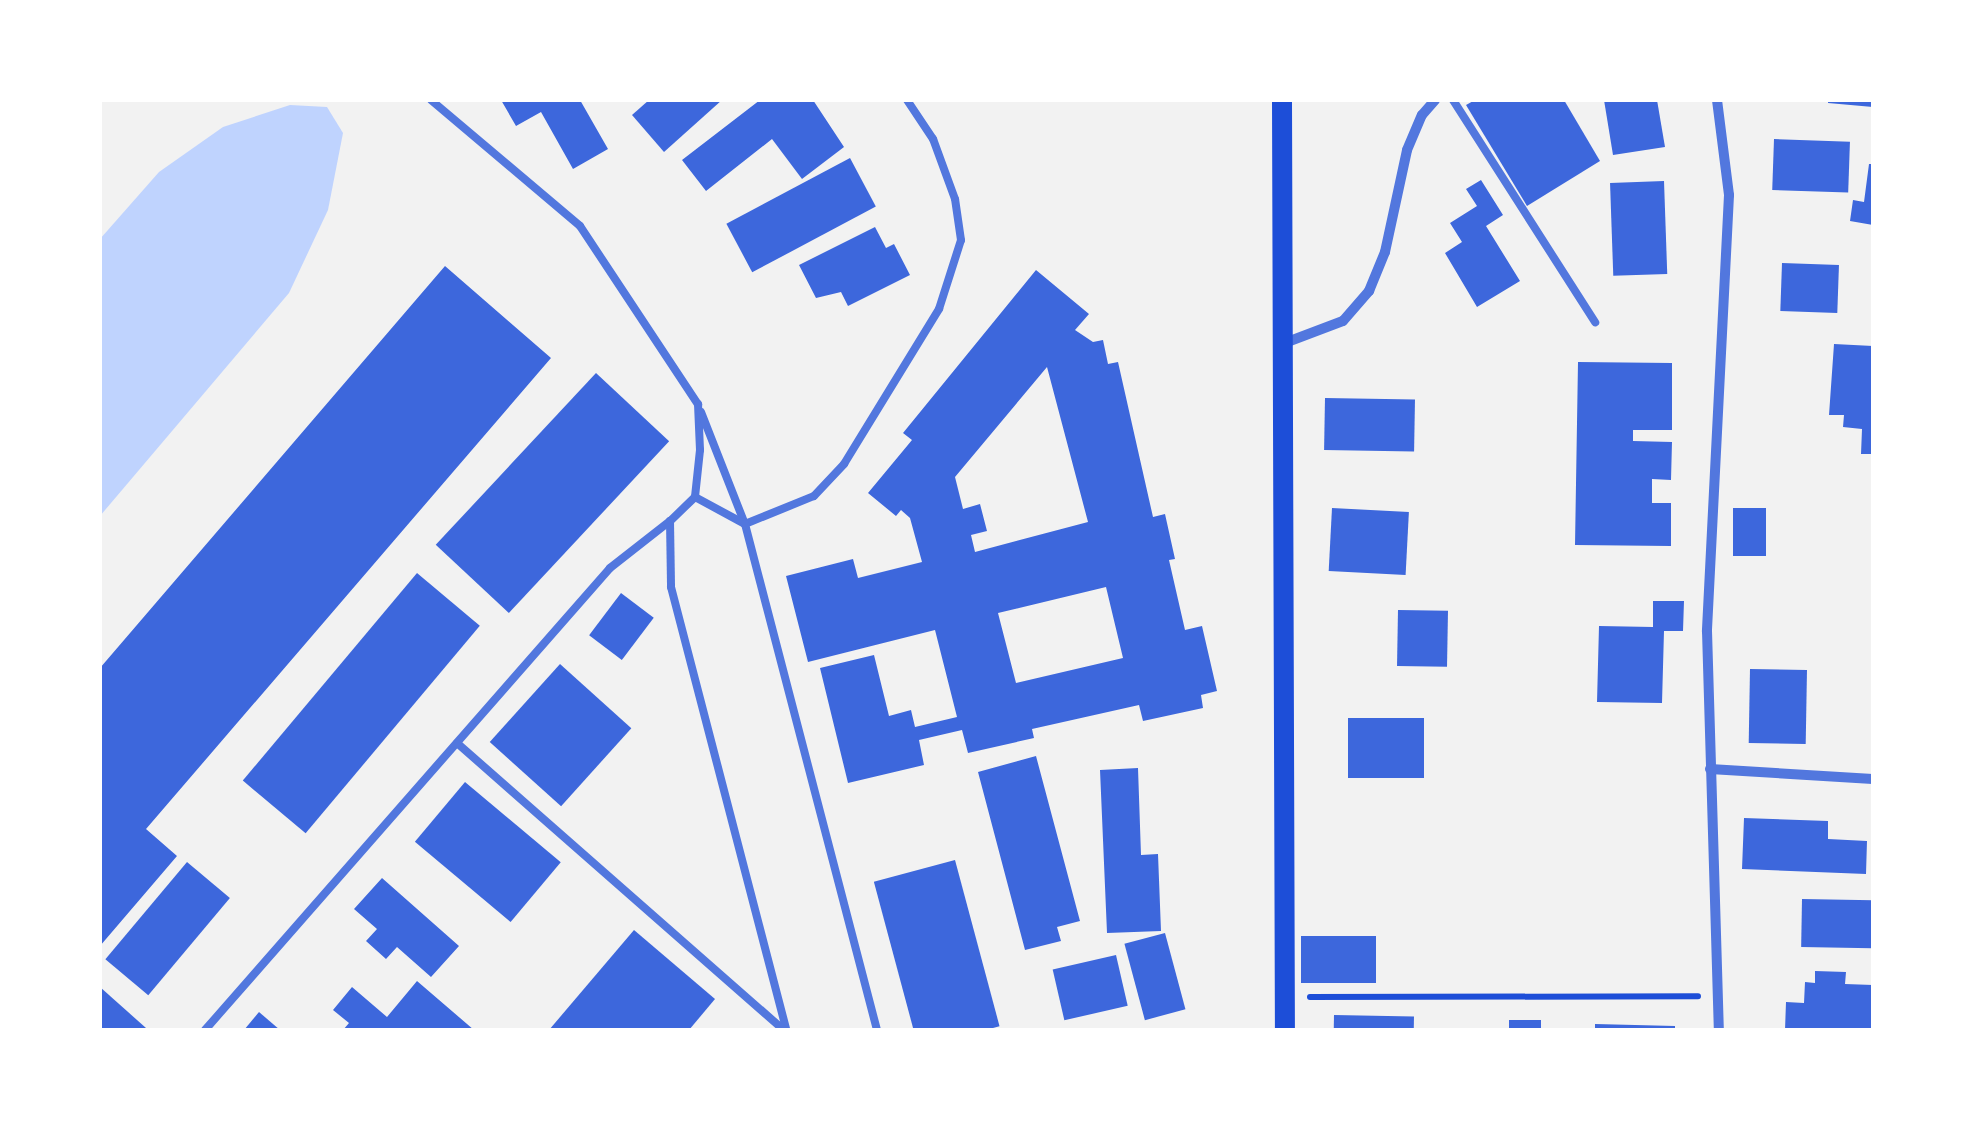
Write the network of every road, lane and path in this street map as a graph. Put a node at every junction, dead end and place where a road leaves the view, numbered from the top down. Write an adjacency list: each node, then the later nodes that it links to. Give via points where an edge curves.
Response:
1 (431, 100): 9 (lane, via 580,226)
2 (906, 100): 12 (lane, via 933,139 956,199 961,240 939,309 844,464 814,496)
3 (1282, 100): 8 (main road)
4 (1435, 100): 8 (street, via 1407,150 1370,292 1342,320)
5 (1453, 100): 7 (lane)
6 (1717, 100): 14 (street, via 1729,196 1708,631)
7 (1595, 322)
8 (1281, 344): 17 (main road)
9 (698, 404): 10 (lane); 12 (lane)
10 (694, 498): 11 (lane); 12 (lane)
11 (670, 522): 13 (lane, via 610,568); 19 (lane, via 671,586)
12 (745, 524): 20 (lane)
13 (458, 743): 18 (lane); 19 (lane)
14 (1710, 770): 15 (street); 16 (street)
15 (1873, 779)
16 (1720, 996): 17 (path); 22 (street)
17 (1284, 997): 21 (main road)
18 (205, 1030)
19 (785, 1030)
20 (877, 1030)
21 (1285, 1030)
22 (1720, 1030)

